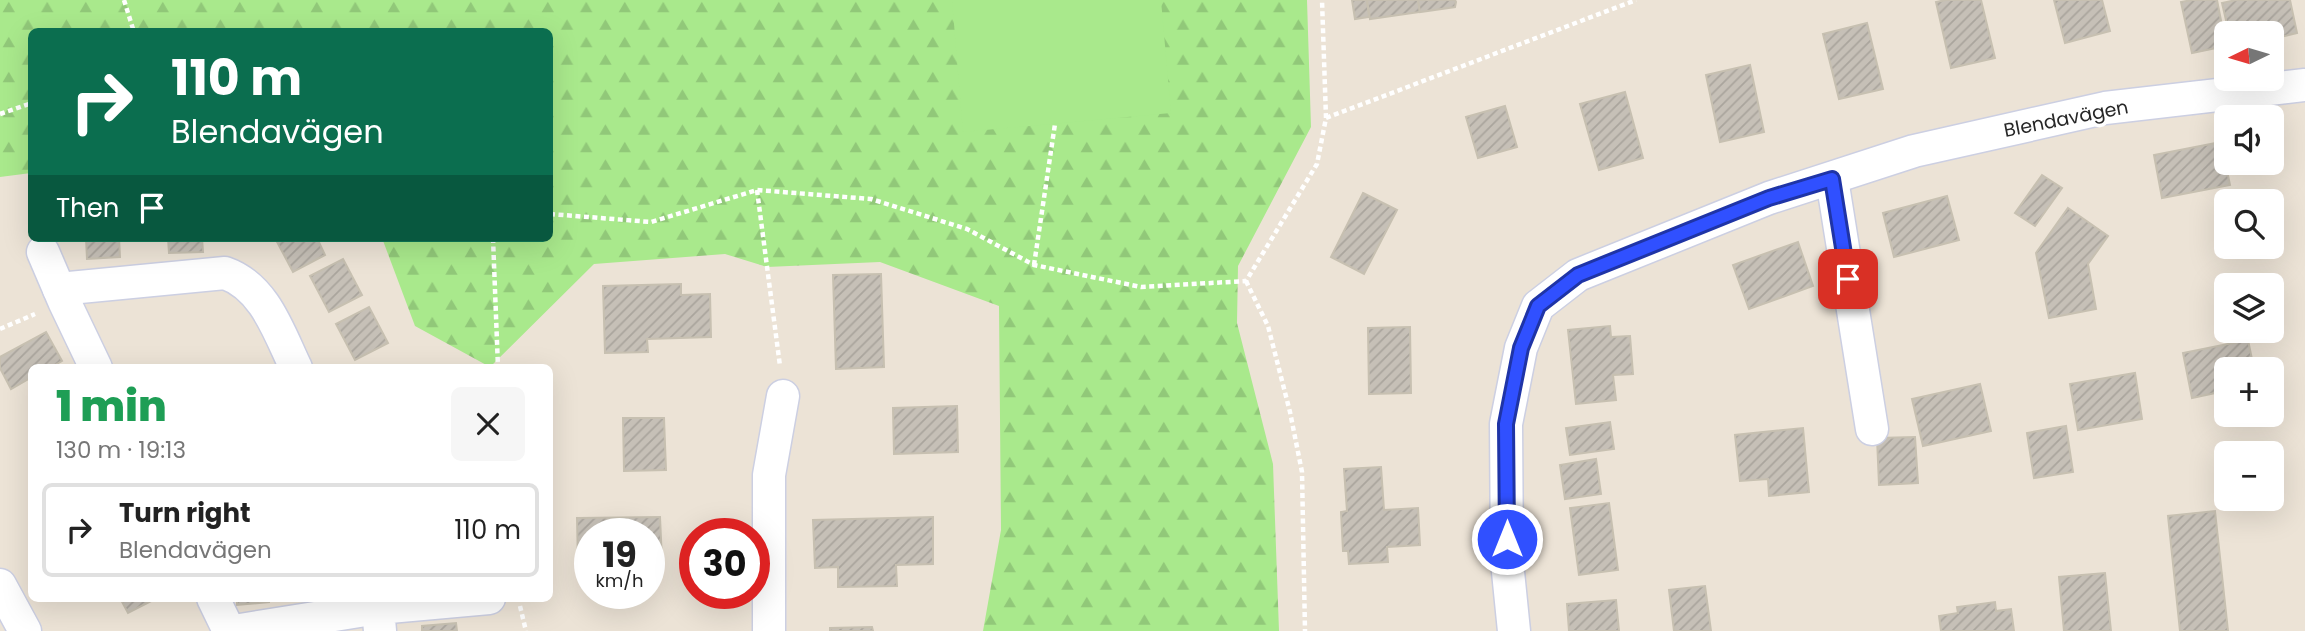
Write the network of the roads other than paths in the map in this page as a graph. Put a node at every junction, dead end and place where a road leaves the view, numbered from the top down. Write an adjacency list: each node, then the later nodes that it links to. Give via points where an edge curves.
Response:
1 (2305, 85): 2 (street, Blendavägen, via 2105,108 1914,150)
2 (1832, 179): 8 (street); 16 (street, Blendavägen, via 1769,198 1578,275 1538,306 1521,348 1506,424 1507,562)
3 (43, 253): 4 (street)
4 (59, 289): 5 (street); 6 (street, via 225,273 240,278 266,307)
5 (94, 364)
6 (294, 364)
7 (783, 396): 15 (street, via 769,475)
8 (1872, 429)
9 (0, 585): 13 (street)
10 (215, 602): 14 (street)
11 (469, 602): 12 (street)
12 (379, 620): 14 (street)
13 (25, 631)
14 (232, 631)
15 (769, 631)
16 (1514, 631)

